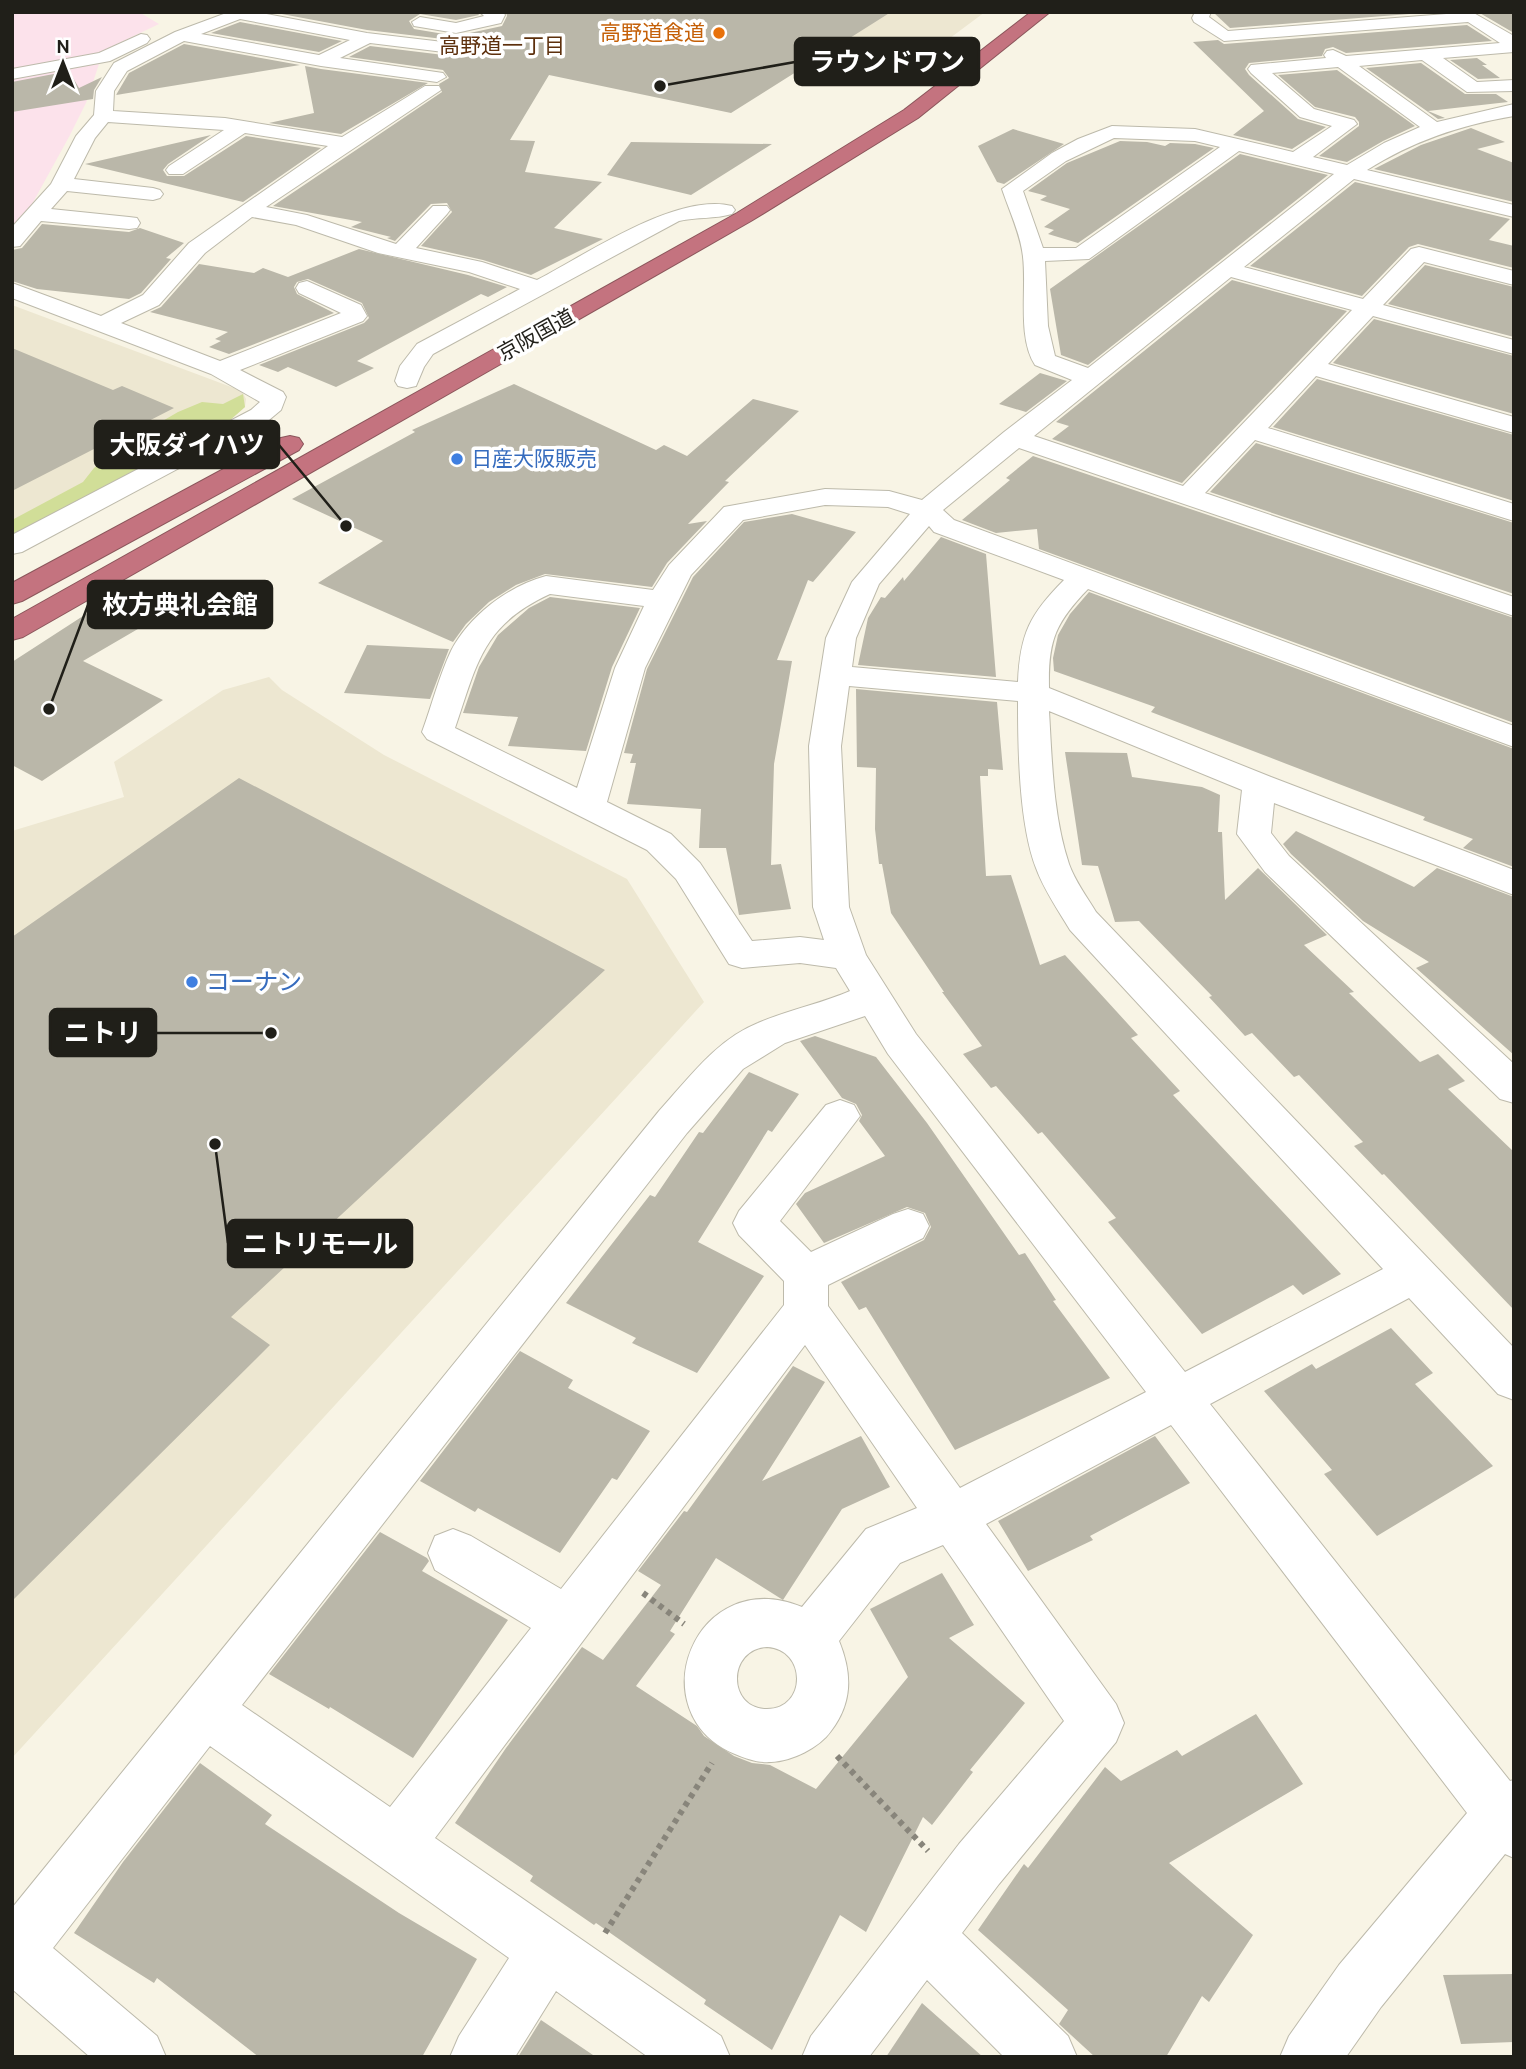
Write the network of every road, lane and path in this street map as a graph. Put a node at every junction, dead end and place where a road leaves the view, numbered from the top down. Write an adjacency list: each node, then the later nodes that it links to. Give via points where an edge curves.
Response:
1 (488, 12): 7 (street, via 497,15 495,19 456,28)
2 (1012, 12): 33 (highway, 京阪国道, via 885,106)
3 (1042, 12): 65 (highway, 京阪国道, via 911,114 744,218)
4 (1203, 12): 9 (street, via 1200,18 1224,36)
5 (241, 13): 8 (street); 10 (street)
6 (1287, 13): 9 (street)
7 (398, 18)
8 (187, 22): 15 (street); 16 (street, via 104,57); 19 (street, via 120,68 105,91)
9 (1299, 30): 11 (street, via 1471,17); 14 (street)
10 (367, 38): 12 (street); 15 (street)
11 (1514, 46): 13 (street)
12 (460, 49)
13 (1425, 54): 14 (street); 17 (street, via 1473,88)
14 (1340, 60): 21 (street); 24 (street, via 1257,69 1307,113 1347,124)
15 (321, 61): 22 (street, via 434,84)
16 (12, 74)
17 (1514, 85)
18 (1514, 110): 21 (street)
19 (103, 116): 20 (street); 27 (street, via 86,136)
20 (241, 127): 22 (street); 25 (street)
21 (1433, 128): 26 (street, via 1393,144)
22 (345, 143): 32 (street)
23 (1237, 144): 24 (street); 39 (street, via 1081,254); 39 (street, via 1173,133 1098,136 1012,189)
24 (1297, 159): 26 (street)
25 (176, 170)
26 (1351, 171): 30 (street); 40 (street)
27 (61, 184): 29 (street); 35 (street)
28 (1505, 190): 30 (street)
29 (153, 194)
30 (1488, 205): 34 (street)
31 (440, 209): 38 (street)
32 (248, 210): 38 (street, via 300,219); 46 (street, via 197,248 151,300)
33 (724, 210): 43 (street, via 672,217); 50 (highway, 京阪国道)
34 (1514, 211)
35 (37, 214): 36 (street); 37 (street)
36 (129, 223)
37 (12, 241)
38 (401, 251): 43 (street)
39 (1034, 255): 51 (street, via 1036,326 1044,360 1079,373)
40 (1229, 270): 45 (street); 51 (street)
41 (1514, 278): 45 (street, via 1419,254)
42 (307, 288): 49 (street, via 353,310 355,316)
43 (540, 288): 50 (street, via 425,349)
44 (12, 290): 46 (street)
45 (1368, 308): 47 (street); 48 (street)
46 (102, 324): 49 (street)
47 (1514, 348)
48 (1312, 367): 53 (street); 54 (street)
49 (220, 369): 60 (street, via 274,397 272,405)
50 (407, 381): 52 (highway, 京阪国道)
51 (1086, 381): 56 (street)
52 (383, 394)
53 (1514, 425)
54 (1249, 430): 57 (street); 59 (street)
55 (309, 434): 62 (highway)
56 (1013, 437): 57 (street); 58 (street)
57 (1188, 496): 64 (street)
58 (928, 510): 61 (street, via 944,526); 63 (street, via 889,499 825,497 734,513 679,571); 66 (street, via 866,582 841,638)
59 (1514, 513)
60 (12, 546)
61 (1084, 577): 67 (street, via 1051,612 1037,636); 68 (street)
62 (12, 595)
63 (662, 600): 70 (street, via 630,668); 70 (street, via 546,585 488,621 467,650 438,732)
64 (1514, 607)
65 (12, 631)
66 (834, 675): 67 (street); 72 (street, via 825,746 831,907)
67 (1033, 693): 69 (street); 77 (street, via 1052,865 1083,921)
68 (1514, 737)
69 (1259, 785): 71 (street); 74 (street, via 1254,834 1277,864)
70 (588, 808): 72 (street, via 659,842 688,871 742,955 800,950)
71 (1514, 883)
72 (848, 957): 73 (street)
73 (872, 997): 80 (street, via 902,1044); 87 (street, via 771,1033 729,1059 673,1122)
74 (1514, 1088)
75 (840, 1116): 78 (street, via 754,1223)
76 (908, 1226): 78 (street)
77 (1414, 1274): 79 (street); 80 (street)
78 (806, 1292): 81 (street); 83 (street)
79 (1514, 1380)
80 (1176, 1397): 81 (street); 90 (street)
81 (952, 1517): 85 (street, via 883,1546); 92 (street, via 1097,1723)
82 (453, 1553): 84 (street)
83 (609, 1568): 84 (street); 86 (path)
84 (568, 1622): 91 (street)
85 (808, 1639): 86 (street, via 775,1623 756,1623 738,1629); 88 (street, via 818,1655 823,1690)
86 (718, 1649): 89 (street, via 709,1676 712,1695 720,1713)
87 (205, 1711): 91 (street); 94 (street)
88 (805, 1723): 89 (street, via 771,1736 753,1735); 92 (path)
89 (734, 1726): 95 (path)
90 (1509, 1818): 101 (street, via 1360,1986)
91 (396, 1845): 95 (street)
92 (962, 1886): 93 (street)
93 (924, 1936): 99 (street); 100 (street)
94 (13, 1953): 96 (street)
95 (564, 1962): 97 (street); 98 (street)
96 (136, 2057)
97 (480, 2057)
98 (699, 2057)
99 (832, 2057)
100 (1047, 2057)
101 (1310, 2057)

